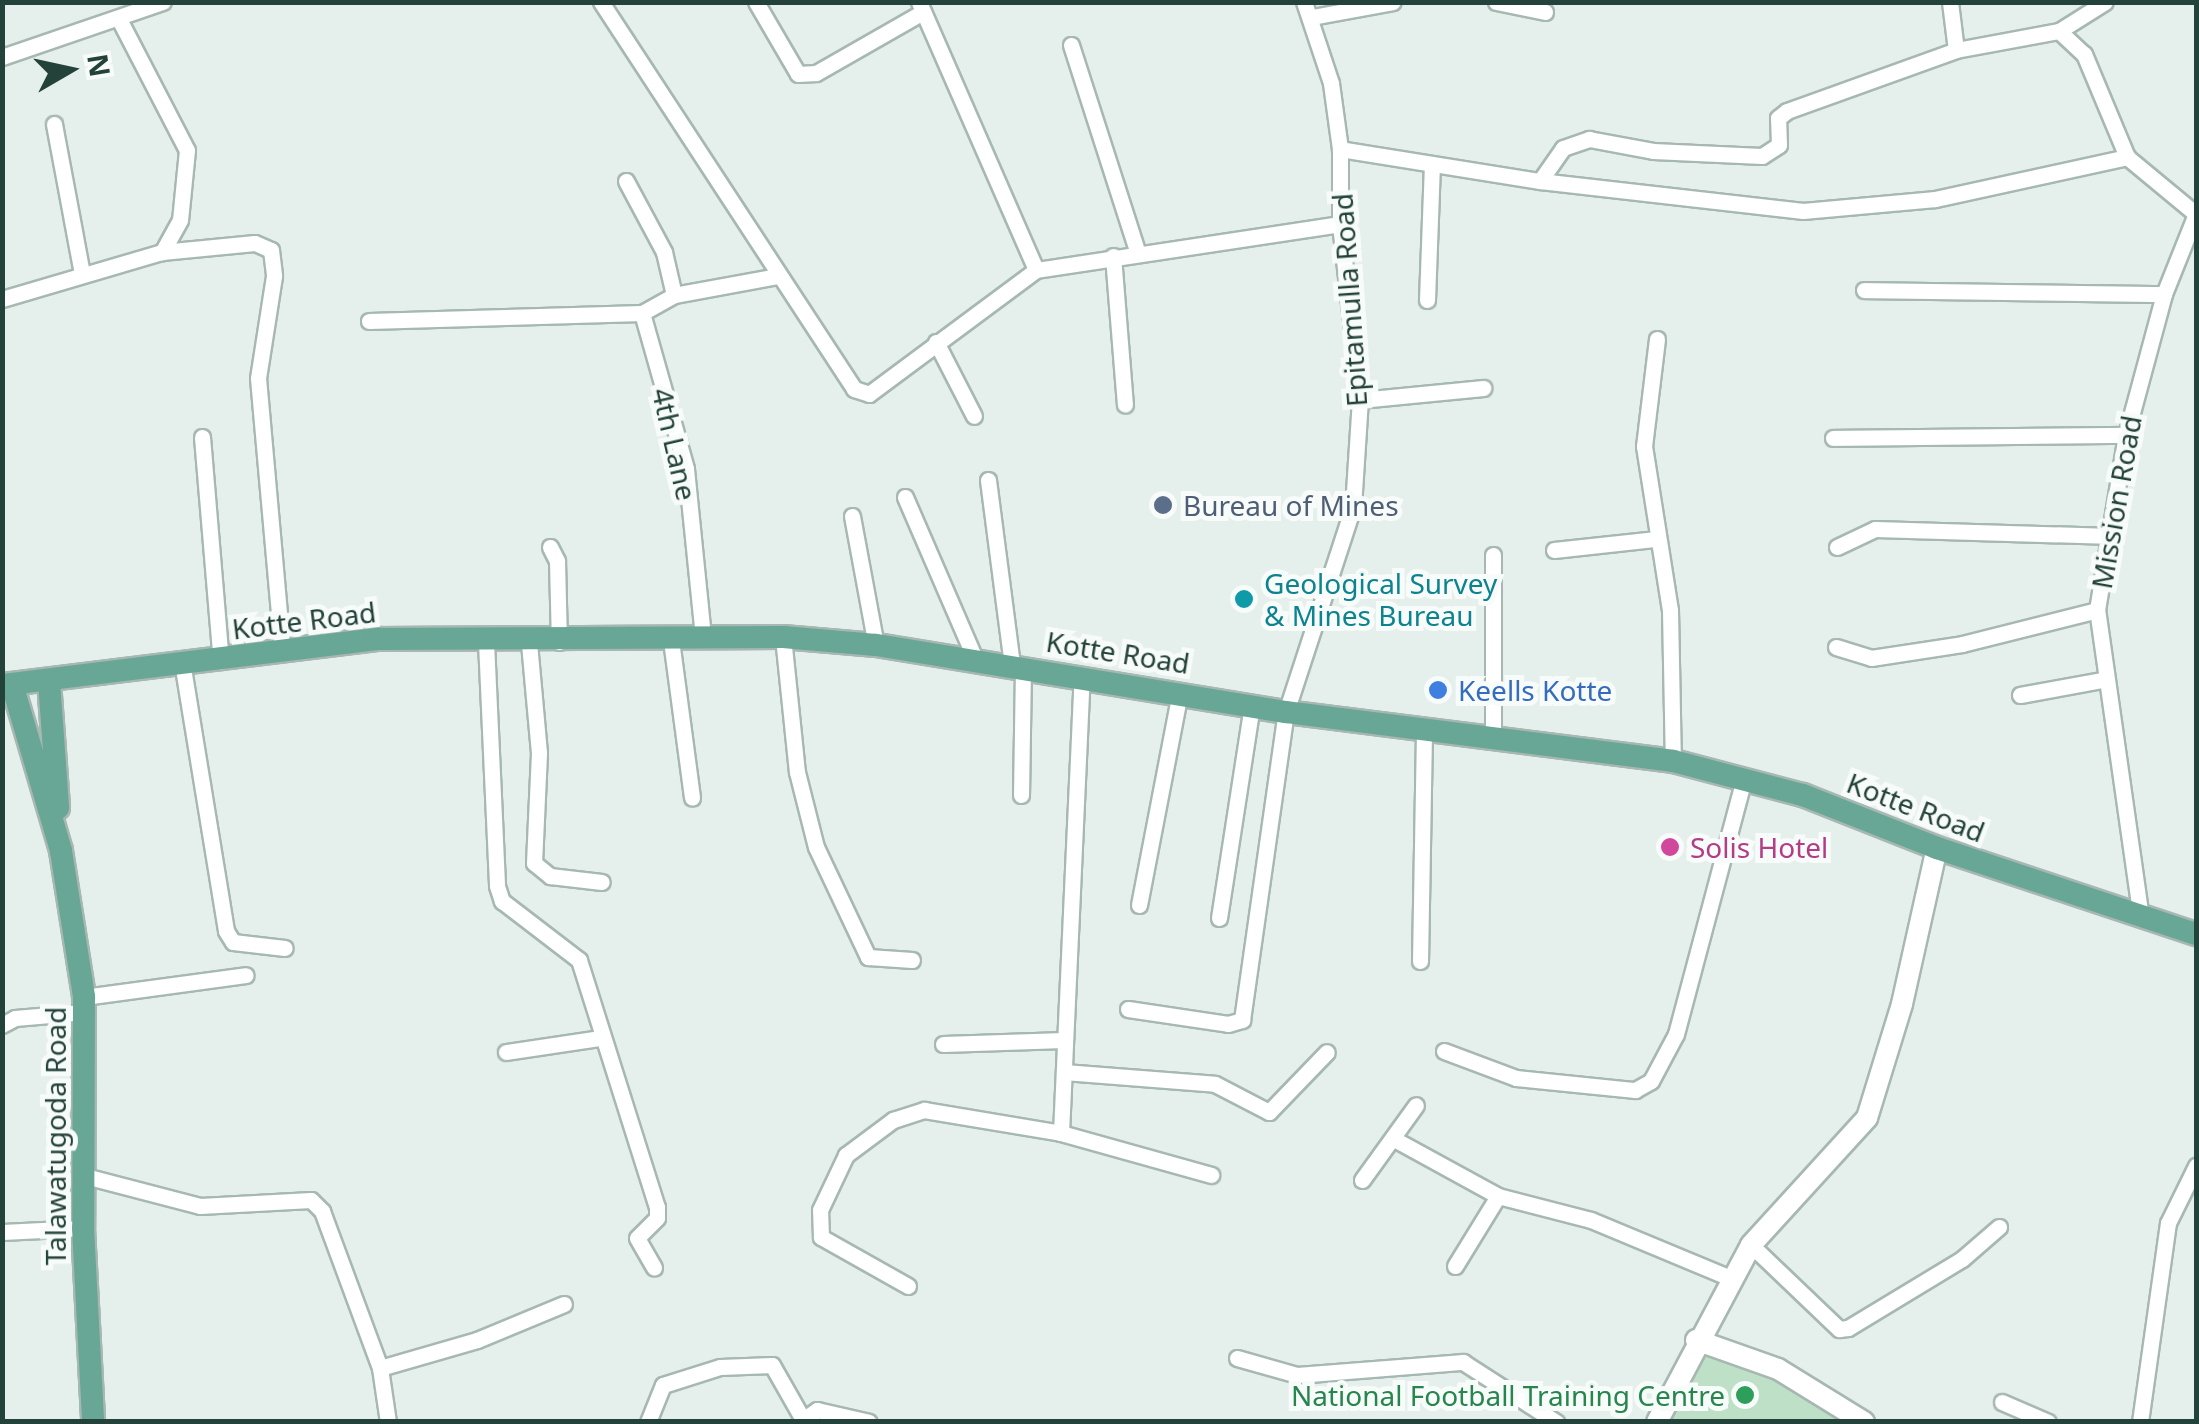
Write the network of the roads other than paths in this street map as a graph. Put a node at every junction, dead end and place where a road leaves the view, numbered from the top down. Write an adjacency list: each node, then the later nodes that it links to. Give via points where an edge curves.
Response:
1 (162, 2): 11 (street)
2 (602, 2): 29 (street)
3 (756, 2): 8 (street, via 798,74 816,72)
4 (1394, 2): 9 (street)
5 (1496, 2): 10 (street)
6 (1950, 2): 14 (street)
7 (2105, 2): 12 (street)
8 (921, 7): 27 (street)
9 (1308, 10): 17 (street, Epitamulla Road, via 1332,83)
10 (1545, 12)
11 (120, 21): 15 (street); 25 (street, via 188,150 180,220)
12 (2060, 31): 14 (street); 18 (street, via 2084,54)
13 (1071, 45): 24 (street)
14 (1956, 50): 21 (street, via 1787,111 1778,118 1778,145 1762,156 1652,151 1589,139 1563,148)
15 (2, 56)
16 (54, 124): 28 (street)
17 (1340, 149): 19 (street); 23 (street, Epitamulla Road)
18 (2127, 157): 21 (street, via 1935,200 1803,210); 22 (street)
19 (1432, 166): 21 (street); 34 (street)
20 (626, 182): 32 (street, via 664,252)
21 (1540, 182)
22 (2196, 214): 31 (street, Mission Road)
23 (1340, 224): 24 (street); 40 (street, Epitamulla Road)
24 (1137, 250): 26 (street)
25 (162, 252): 28 (street); 64 (street, via 255,243 272,250 258,378)
26 (1112, 256): 27 (street); 41 (street)
27 (1036, 270): 38 (street)
28 (82, 274): 33 (street)
29 (778, 276): 32 (street); 38 (street, via 854,389 869,394)
30 (1864, 290): 31 (street)
31 (2164, 294): 43 (street, Mission Road)
32 (674, 295): 35 (street)
33 (2, 299)
34 (1427, 300)
35 (642, 312): 36 (street); 56 (street, 4th Lane, via 686,469)
36 (369, 321)
37 (1657, 339): 50 (street, via 1644,446)
38 (936, 342): 42 (street)
39 (1483, 388): 40 (street)
40 (1360, 400): 76 (street, Epitamulla Road, via 1352,507)
41 (1125, 405)
42 (974, 416)
43 (2126, 435): 45 (street); 49 (street, Mission Road)
44 (202, 437): 65 (street)
45 (1833, 438)
46 (988, 480): 67 (street)
47 (905, 497): 66 (street)
48 (852, 516): 62 (street)
49 (2105, 536): 52 (street, via 1875,529); 55 (street, Mission Road)
50 (1656, 539): 53 (street); 79 (street, via 1670,610)
51 (550, 547): 60 (street, via 557,562)
52 (1836, 547)
53 (1554, 550)
54 (1492, 555): 78 (street)
55 (2096, 610): 63 (street, via 1962,644 1871,658); 70 (street, Mission Road)
56 (703, 636): 57 (main road, Kotte Road); 58 (main road, Kotte Road)
57 (783, 637): 62 (main road, Kotte Road); 91 (street, via 797,772 816,847 868,957)
58 (671, 640): 60 (main road, Kotte Road); 82 (street)
59 (486, 642): 61 (main road, Kotte Road); 64 (main road, Kotte Road, via 378,639); 97 (street, via 497,886 502,902 579,960)
60 (560, 642): 61 (main road, Kotte Road)
61 (529, 643): 85 (street, via 539,752 534,862 550,876)
62 (876, 644): 66 (main road, Kotte Road)
63 (1836, 647)
64 (282, 649): 65 (main road, Kotte Road)
65 (221, 660): 68 (main road, Kotte Road)
66 (976, 661): 67 (main road, Kotte Road)
67 (1018, 666): 69 (main road, Kotte Road); 81 (street)
68 (182, 668): 71 (main road, Kotte Road); 90 (street, via 226,931 234,942)
69 (1082, 678): 73 (main road, Kotte Road); 98 (street)
70 (2107, 678): 74 (street); 88 (street, Mission Road)
71 (49, 681): 72 (main road, Kotte Road); 84 (main road, Talawatugoda Road)
72 (7, 684): 84 (main road, Talawatugoda Road)
73 (1180, 692): 75 (main road, Kotte Road); 86 (street)
74 (2020, 695)
75 (1252, 704): 76 (main road, Kotte Road); 87 (street)
76 (1286, 712): 77 (main road, Kotte Road); 95 (street, Epitamulla Road, via 1242,1020 1228,1024)
77 (1424, 730): 78 (main road, Kotte Road); 92 (street)
78 (1493, 739): 79 (main road, Kotte Road)
79 (1673, 761): 80 (main road, Kotte Road)
80 (1744, 779): 83 (main road, Kotte Road); 100 (street, via 1681,1016 1651,1080 1634,1090 1516,1078)
81 (1022, 795)
82 (692, 798)
83 (1937, 848): 88 (main road, Kotte Road); 115 (street, via 1902,1004 1867,1118)
84 (61, 851): 94 (main road, Talawatugoda Road)
85 (602, 882)
86 (1139, 905)
87 (1219, 918)
88 (2141, 918): 89 (main road, Kotte Road)
89 (2196, 934)
90 (285, 948)
91 (912, 960)
92 (1420, 961)
93 (246, 975): 94 (street)
94 (85, 1005): 96 (street); 109 (main road, Talawatugoda Road)
95 (1128, 1009)
96 (2, 1025)
97 (600, 1038): 101 (street); 117 (street, via 656,1207 656,1218 637,1238)
98 (1064, 1040): 99 (street); 103 (street)
99 (942, 1044)
100 (1444, 1051)
101 (506, 1052)
102 (1327, 1052): 103 (street, via 1269,1112 1215,1084)
103 (1064, 1072): 105 (street)
104 (1416, 1105): 106 (street)
105 (1061, 1133): 108 (street); 119 (street, via 924,1110 893,1120 846,1155 820,1210 821,1238)
106 (1394, 1139): 110 (street); 111 (street)
107 (2196, 1166): 134 (street, via 2168,1223)
108 (1211, 1175)
109 (85, 1176): 113 (main road, Talawatugoda Road); 123 (street, via 200,1206 312,1200 322,1210)
110 (1362, 1180)
111 (1498, 1196): 116 (street); 118 (street, via 1591,1220)
112 (1999, 1227): 115 (street, via 1962,1258 1848,1328 1839,1328)
113 (82, 1228): 114 (street); 126 (main road, Talawatugoda Road)
114 (2, 1232)
115 (1751, 1245): 118 (street)
116 (1455, 1266)
117 (654, 1267)
118 (1728, 1277): 121 (street)
119 (908, 1286)
120 (564, 1304): 123 (street, via 477,1340)
121 (1696, 1340): 131 (street); 132 (street, via 1778,1369)
122 (1237, 1358): 130 (street, via 1297,1375 1462,1362)
123 (380, 1368): 127 (street)
124 (2002, 1402): 133 (street)
125 (801, 1419): 128 (street, via 772,1365 720,1367 663,1384); 129 (street, via 817,1410)
126 (93, 1422)
127 (388, 1422)
128 (648, 1422)
129 (869, 1422)
130 (1556, 1422)
131 (1657, 1422)
132 (1864, 1422)
133 (2048, 1422)
134 (2140, 1422)

